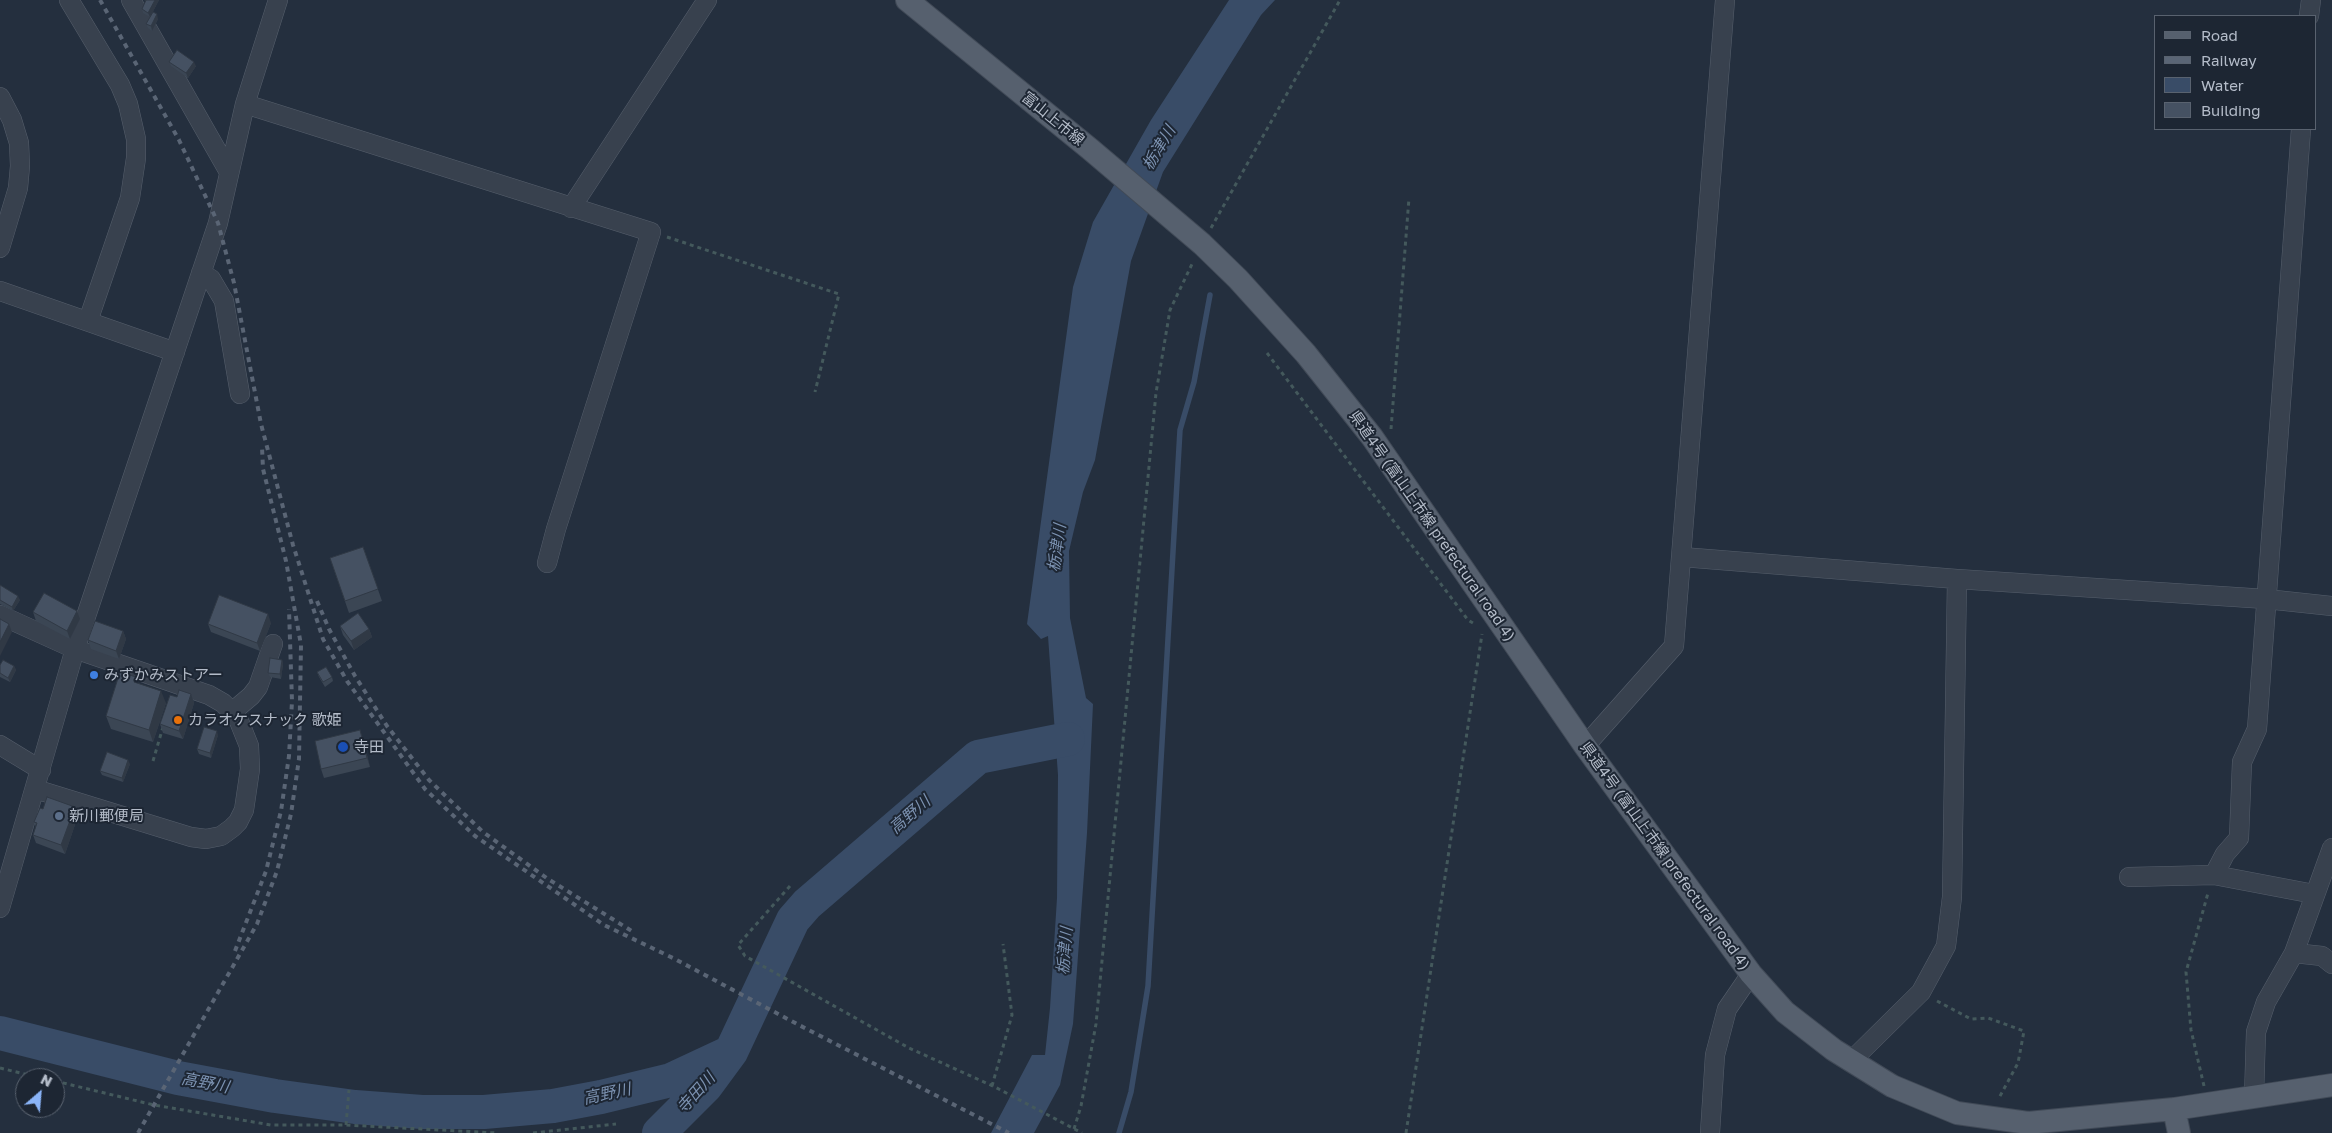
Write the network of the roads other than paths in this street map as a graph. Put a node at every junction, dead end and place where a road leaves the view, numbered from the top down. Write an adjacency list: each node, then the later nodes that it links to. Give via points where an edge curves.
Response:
1 (69, 0): 18 (street, via 120,85 136,139 130,198)
2 (131, 0): 12 (street)
3 (278, 0): 10 (street)
4 (707, 0): 13 (street)
5 (907, 0): 14 (main road, 富山上市線)
6 (1725, 0): 21 (street)
7 (2311, 0): 8 (street)
8 (2309, 15)
9 (0, 97): 15 (street, via 17,135 20,166 18,188)
10 (244, 104): 12 (street); 13 (street)
11 (2301, 130): 24 (street)
12 (229, 172): 16 (street, via 218,223)
13 (571, 208): 22 (street, via 652,232 559,519)
14 (1199, 242): 31 (main road, 県道4号 (富山上市線 prefectural road 4), via 1238,279 1306,354 1388,460)
15 (0, 248)
16 (201, 273): 19 (street); 20 (street, via 211,279 224,301)
17 (0, 291): 18 (street)
18 (88, 321): 19 (street)
19 (176, 352): 28 (street)
20 (240, 394)
21 (1682, 557): 23 (street); 31 (street, via 1674,646)
22 (548, 563)
23 (1957, 580): 24 (street); 42 (street, via 1952,897 1946,946 1921,992)
24 (2266, 599): 25 (street); 35 (street, via 2257,729 2242,762 2239,838)
25 (2332, 606)
26 (0, 615): 28 (street)
27 (273, 644): 29 (street, via 258,687)
28 (75, 649): 29 (street, via 209,695); 32 (street)
29 (232, 712): 33 (street, via 250,746 250,769 244,810 238,822 221,836 191,837)
30 (0, 744): 32 (street)
31 (1585, 746): 41 (main road, 県道4号 (富山上市線 prefectural road 4))
32 (40, 770): 33 (street)
33 (35, 789): 38 (street)
34 (2332, 848): 37 (street)
35 (2214, 875): 36 (street); 37 (street)
36 (2129, 877)
37 (2314, 894): 39 (street)
38 (1, 901)
39 (2294, 953): 40 (street, via 2322,956); 44 (street, via 2266,1002 2256,1032)
40 (2332, 964)
41 (1751, 974): 42 (main road, 県道4号 (富山上市線 prefectural road 4), via 1785,1012); 46 (street, via 1727,1009 1715,1055)
42 (1851, 1060): 45 (main road, 県道4号 (富山上市線 prefectural road 4), via 1892,1086 1957,1113 1989,1118 2028,1123)
43 (2332, 1085): 44 (main road, 県道4号 (富山上市線 prefectural road 4))
44 (2254, 1096): 45 (main road, 県道4号 (富山上市線 prefectural road 4))
45 (2174, 1109): 47 (main road)
46 (1710, 1133)
47 (2179, 1133)

